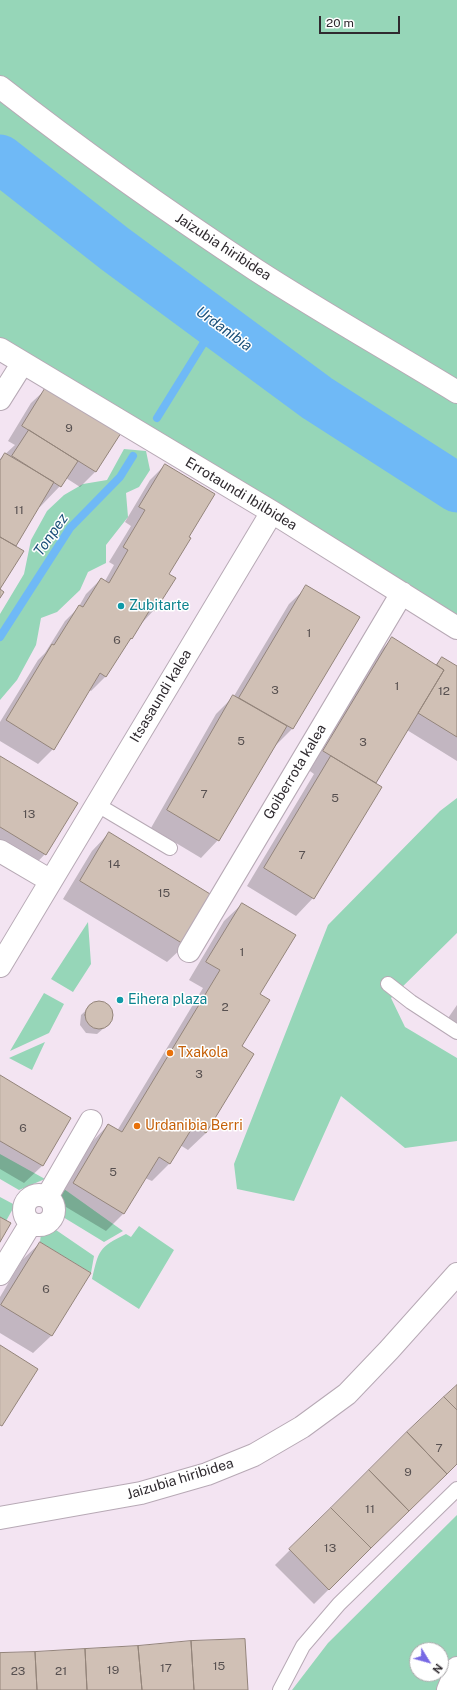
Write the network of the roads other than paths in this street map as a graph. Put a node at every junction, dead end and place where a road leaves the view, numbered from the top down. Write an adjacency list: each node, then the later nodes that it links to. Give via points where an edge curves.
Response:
1 (0, 87): 4 (street, Jaizubia hiribidea, via 154,202 251,266)
2 (0, 349): 3 (street, Errotaundi Ibilbidea)
3 (22, 364): 5 (street); 6 (street, Errotaundi Ibilbidea)
4 (457, 392)
5 (0, 399)
6 (272, 512): 7 (street, Errotaundi Ibilbidea); 9 (street, Itsasaundi kalea)
7 (402, 593): 8 (street, Errotaundi Ibilbidea); 13 (street, Goiberrota kalea)
8 (457, 628)
9 (96, 804): 10 (lane); 12 (street, Itsasaundi kalea)
10 (170, 848)
11 (0, 851): 12 (street)
12 (51, 881): 14 (street)
13 (189, 951)
14 (0, 966)
15 (388, 984): 16 (lane)
16 (457, 1032)
17 (91, 1121): 18 (street, via 47,1197 53,1206 51,1218 42,1224 31,1223)
18 (0, 1274)
19 (457, 1274): 21 (street, Jaizubia hiribidea, via 348,1394 302,1427 254,1455 207,1474 141,1493)
20 (457, 1489): 23 (lane, via 338,1604 303,1646)
21 (0, 1518)
22 (457, 1668): 24 (street)
23 (280, 1690)
24 (448, 1690)

